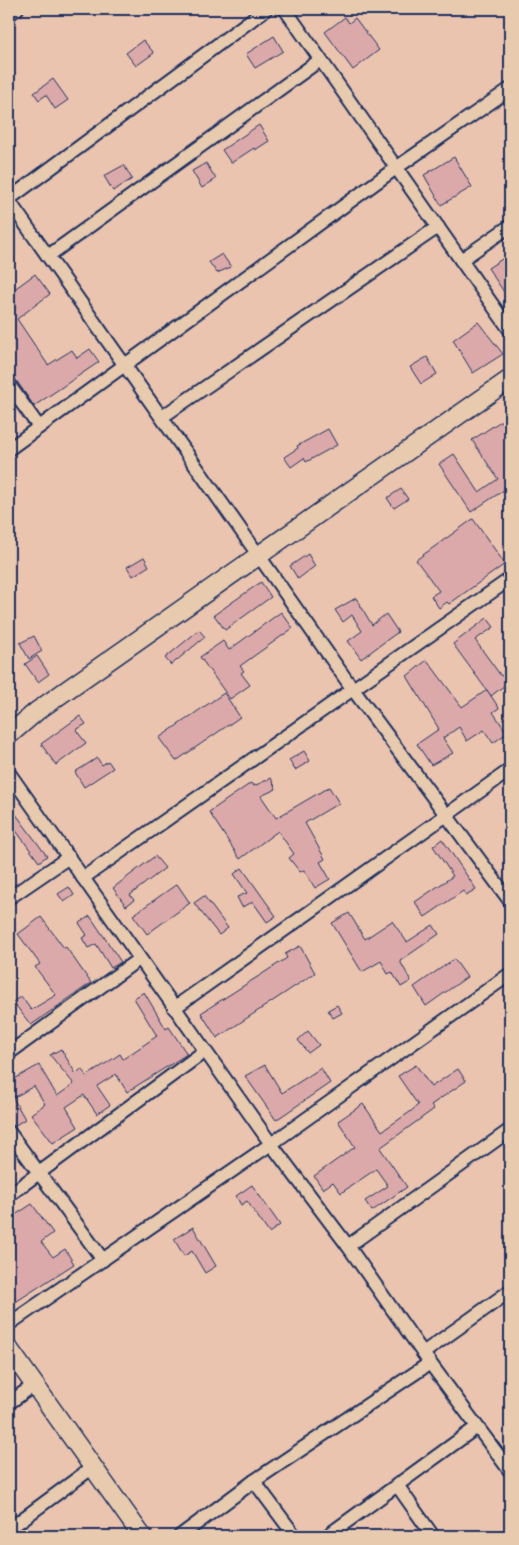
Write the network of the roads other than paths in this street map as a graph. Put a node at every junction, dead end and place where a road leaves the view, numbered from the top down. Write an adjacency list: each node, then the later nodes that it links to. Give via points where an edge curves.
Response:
1 (17, 9): 4 (street)
2 (266, 9): 8 (street)
3 (284, 9): 5 (street)
4 (9, 14)
5 (320, 60): 7 (street); 11 (street)
6 (510, 89): 7 (street)
7 (396, 168): 10 (street); 14 (street)
8 (9, 200): 11 (street)
9 (510, 226): 12 (street)
10 (438, 227): 12 (street); 17 (street)
11 (48, 256): 14 (street)
12 (461, 260): 13 (street)
13 (510, 330)
14 (124, 364): 17 (street); 18 (street)
15 (510, 379): 20 (street)
16 (9, 385): 18 (street)
17 (162, 417): 20 (street)
18 (40, 427): 19 (street)
19 (9, 449)
20 (258, 554): 22 (street); 23 (street, via 37,711)
21 (510, 579): 22 (street)
22 (352, 688): 26 (street); 28 (street)
23 (9, 735)
24 (510, 770): 26 (street)
25 (9, 773): 27 (street)
26 (446, 814): 30 (street); 33 (street)
27 (69, 857): 28 (street); 29 (street)
28 (83, 878): 31 (street)
29 (9, 898)
30 (510, 901)
31 (138, 959): 33 (street); 35 (street)
32 (510, 974): 38 (street)
33 (174, 1008): 34 (street)
34 (205, 1051): 38 (street); 39 (street)
35 (9, 1053)
36 (510, 1130): 41 (street)
37 (9, 1132): 39 (street)
38 (271, 1144): 41 (street); 42 (street)
39 (39, 1173): 40 (street); 42 (street)
40 (9, 1195)
41 (348, 1246): 46 (street)
42 (103, 1260): 44 (street)
43 (510, 1291): 46 (street)
44 (9, 1324)
45 (9, 1349): 47 (street)
46 (426, 1358): 49 (street); 52 (street)
47 (34, 1384): 48 (street); 50 (street)
48 (9, 1404)
49 (477, 1427): 51 (street); 53 (street)
50 (93, 1467): 54 (street); 55 (street)
51 (510, 1471)
52 (254, 1481): 56 (street); 57 (street)
53 (397, 1485): 58 (street); 59 (street)
54 (9, 1529)
55 (142, 1536)
56 (180, 1536)
57 (295, 1536)
58 (327, 1536)
59 (433, 1536)

